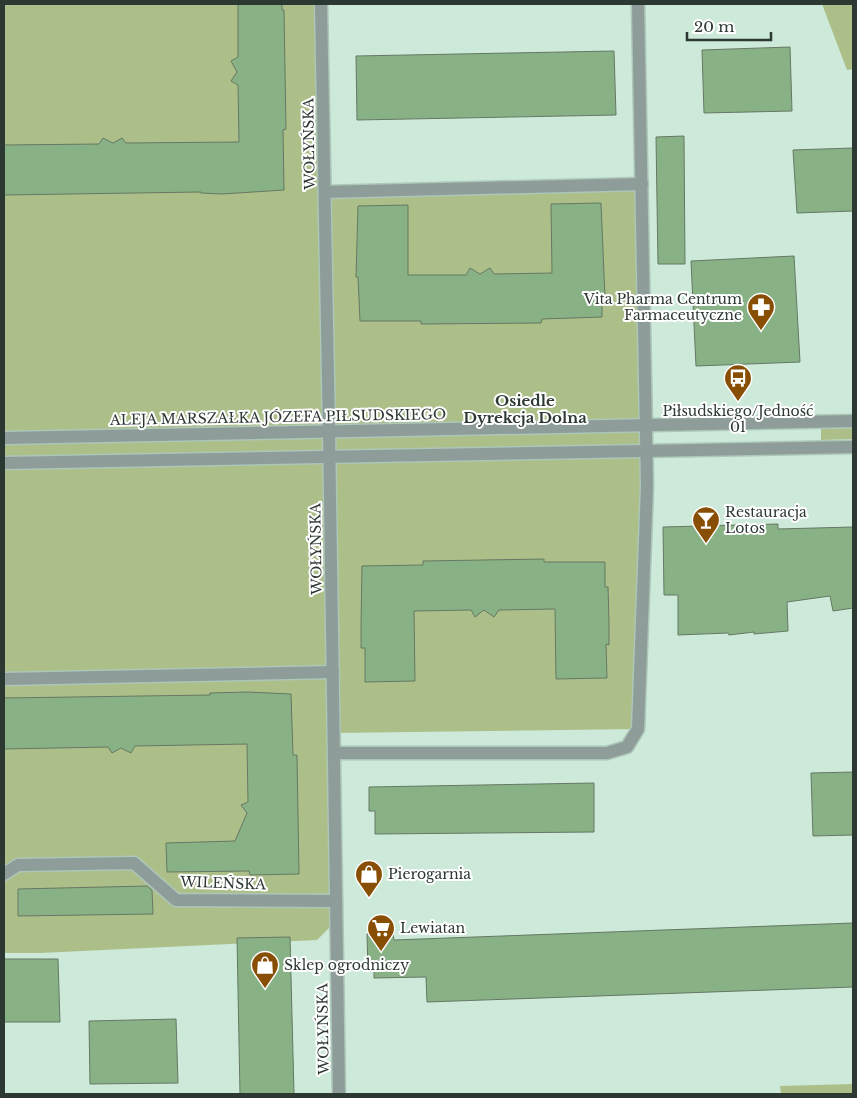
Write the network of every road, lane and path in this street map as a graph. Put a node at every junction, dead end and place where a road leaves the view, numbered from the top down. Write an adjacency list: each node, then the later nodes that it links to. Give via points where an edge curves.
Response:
1 (321, 4): 4 (street, WOŁYŃSKA)
2 (638, 4): 3 (street)
3 (642, 184): 4 (street); 6 (street)
4 (325, 192): 7 (street, WOŁYŃSKA)
5 (853, 421): 6 (street, ALEJA MARSZAŁKA JÓZEFA PIŁSUDSKIEGO)
6 (646, 425): 7 (street, ALEJA MARSZAŁKA JÓZEFA PIŁSUDSKIEGO); 10 (street)
7 (329, 431): 8 (street, ALEJA MARSZAŁKA JÓZEFA PIŁSUDSKIEGO); 11 (street, WOŁYŃSKA)
8 (4, 438)
9 (853, 447): 10 (street)
10 (647, 451): 11 (street); 15 (street, via 638,729 627,747 607,753)
11 (329, 457): 12 (street); 13 (street, WOŁYŃSKA)
12 (4, 463)
13 (333, 672): 14 (street); 15 (street, WOŁYŃSKA)
14 (4, 679)
15 (334, 753): 17 (street, WOŁYŃSKA)
16 (4, 874): 17 (street, WILEŃSKA, via 18,865 134,863 176,900)
17 (336, 901): 18 (street, WOŁYŃSKA)
18 (339, 1094)

